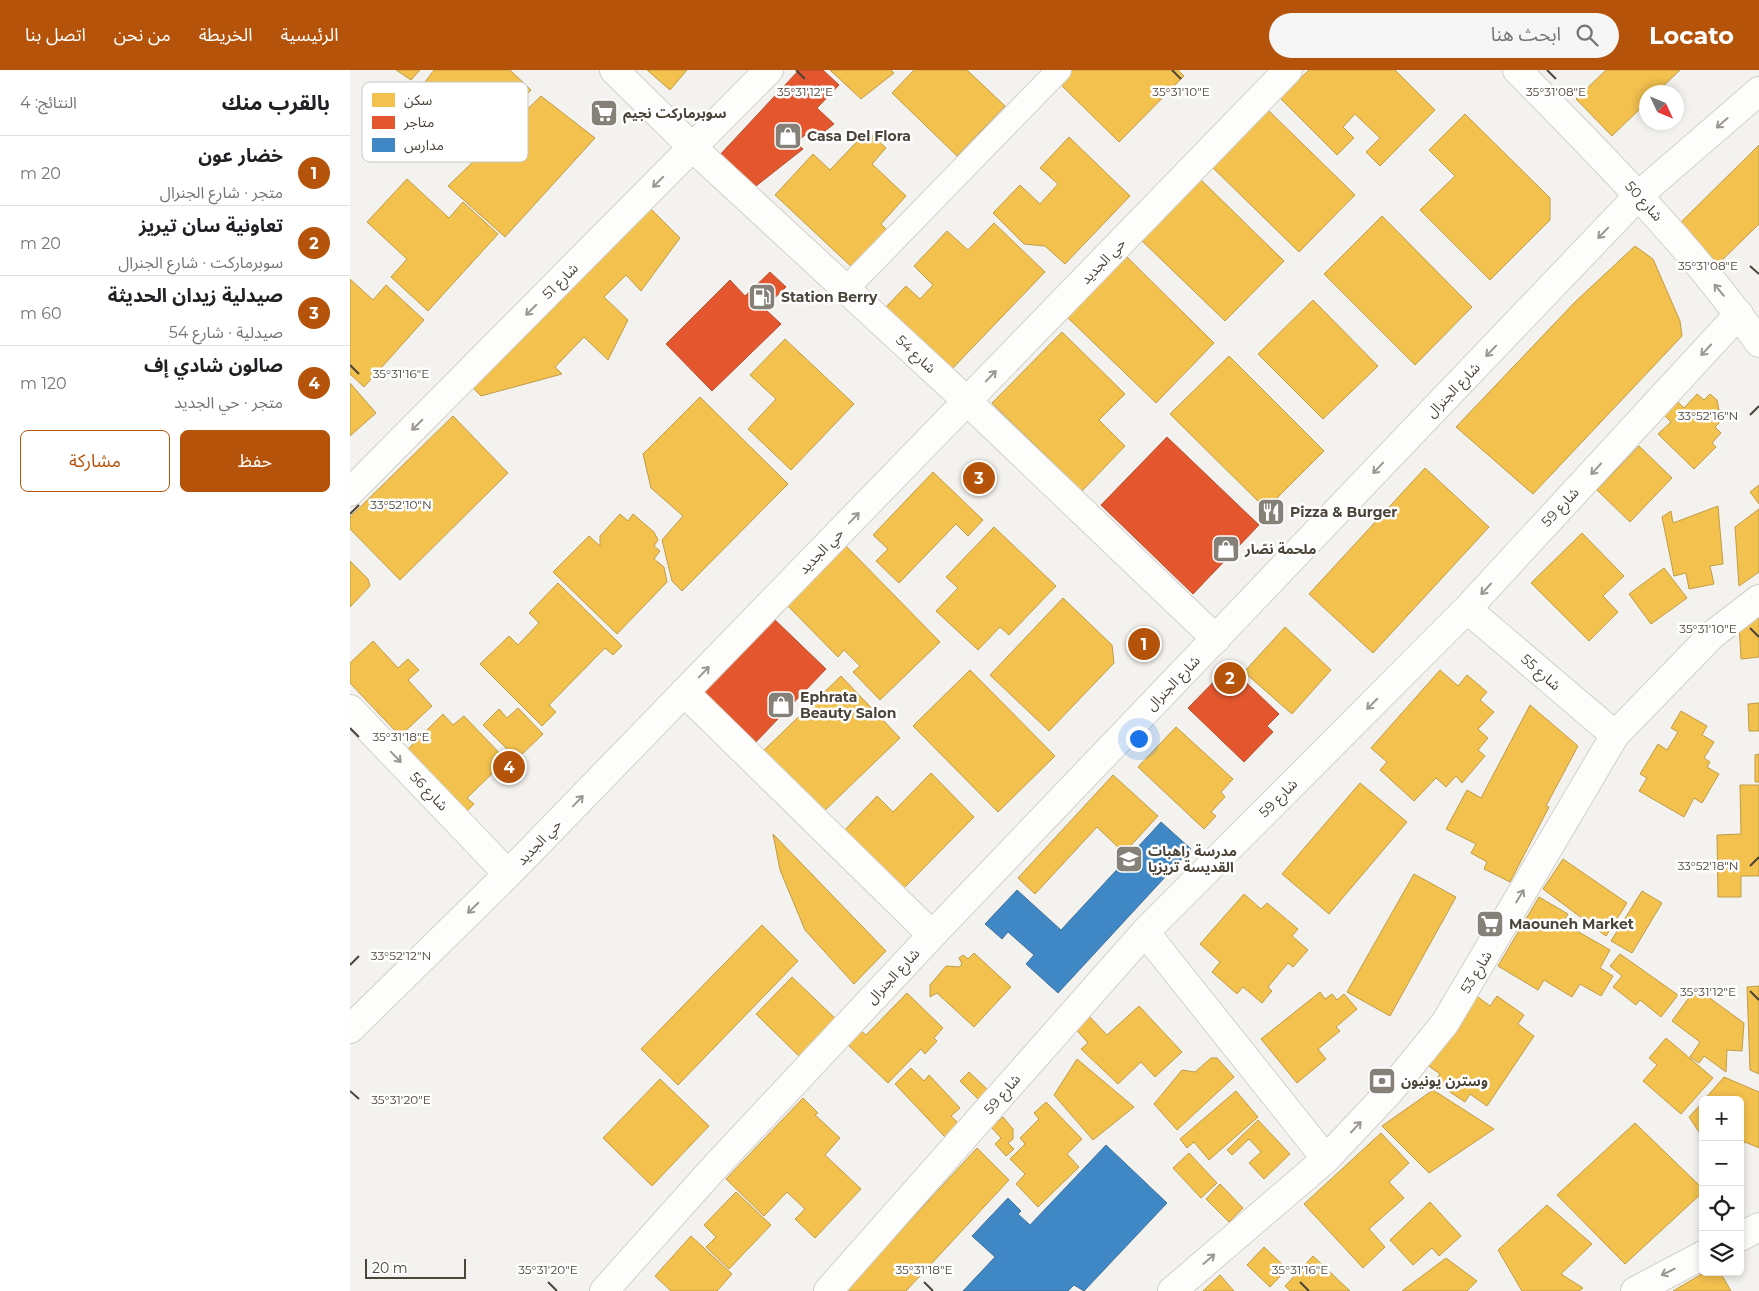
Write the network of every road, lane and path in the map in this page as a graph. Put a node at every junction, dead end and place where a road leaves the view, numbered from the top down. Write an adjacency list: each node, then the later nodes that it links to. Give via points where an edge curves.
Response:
1 (614, 70): 7 (street, شارع 54)
2 (770, 70): 7 (street, شارع 51)
3 (1059, 70): 9 (street)
4 (1288, 70): 12 (street, حي الجديد, one-way to 4)
5 (1517, 70): 8 (street, شارع 50)
6 (1759, 91): 8 (street, شارع الجنرال, one-way to 8)
7 (692, 148): 9 (street, شارع 54); 13 (street, شارع 51, one-way to 13)
8 (1640, 194): 10 (street, شارع 50, one-way to 8); 16 (street, شارع الجنرال, one-way to 16)
9 (846, 289): 12 (street, شارع 54)
10 (1739, 314): 11 (street, شارع 50); 15 (street, شارع 59, one-way to 15)
11 (1759, 342)
12 (967, 401): 16 (street, شارع 54); 17 (street, حي الجديد, one-way to 12)
13 (350, 492)
14 (1759, 599): 19 (street, شارع 53, via 1712,635)
15 (1467, 609): 19 (street, شارع 55); 21 (street, شارع 59, one-way to 21)
16 (1216, 639): 22 (street, شارع الجنرال)
17 (684, 692): 20 (street, حي الجديد, one-way to 17); 22 (street)
18 (350, 709): 20 (street, شارع 56, one-way to 20)
19 (1615, 735): 24 (street, شارع 53, one-way to 19, via 1389,1092 1445,1023)
20 (508, 874): 23 (street, حي الجديد, one-way to 23)
21 (1144, 932): 24 (street); 29 (street, شارع 59)
22 (932, 934): 28 (street, شارع الجنرال)
23 (350, 1029)
24 (1326, 1159): 30 (street, شارع 53, one-way to 24)
25 (1759, 1227): 26 (street)
26 (1744, 1235)
27 (1699, 1257): 31 (street, one-way to 31)
28 (604, 1291)
29 (828, 1291)
30 (1172, 1291)
31 (1635, 1291)

